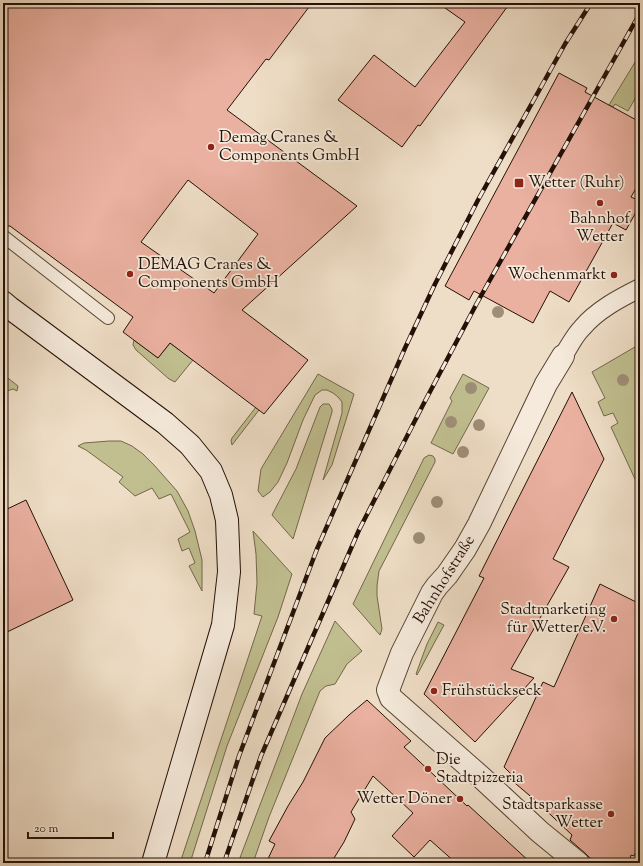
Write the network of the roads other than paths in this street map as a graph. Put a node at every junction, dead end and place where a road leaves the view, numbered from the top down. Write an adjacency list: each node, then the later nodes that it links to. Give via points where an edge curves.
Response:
1 (3, 236): 4 (lane)
2 (640, 288): 5 (street, Bahnhofstraße, via 601,310 582,328)
3 (6, 305): 6 (main road, via 165,423 190,445 211,471 221,495 227,520 229,572 223,625)
4 (108, 318)
5 (563, 356): 7 (main road, Bahnhofstraße, via 546,384 465,550 432,593 402,653 388,690 391,698)
6 (153, 863)
7 (578, 863)

